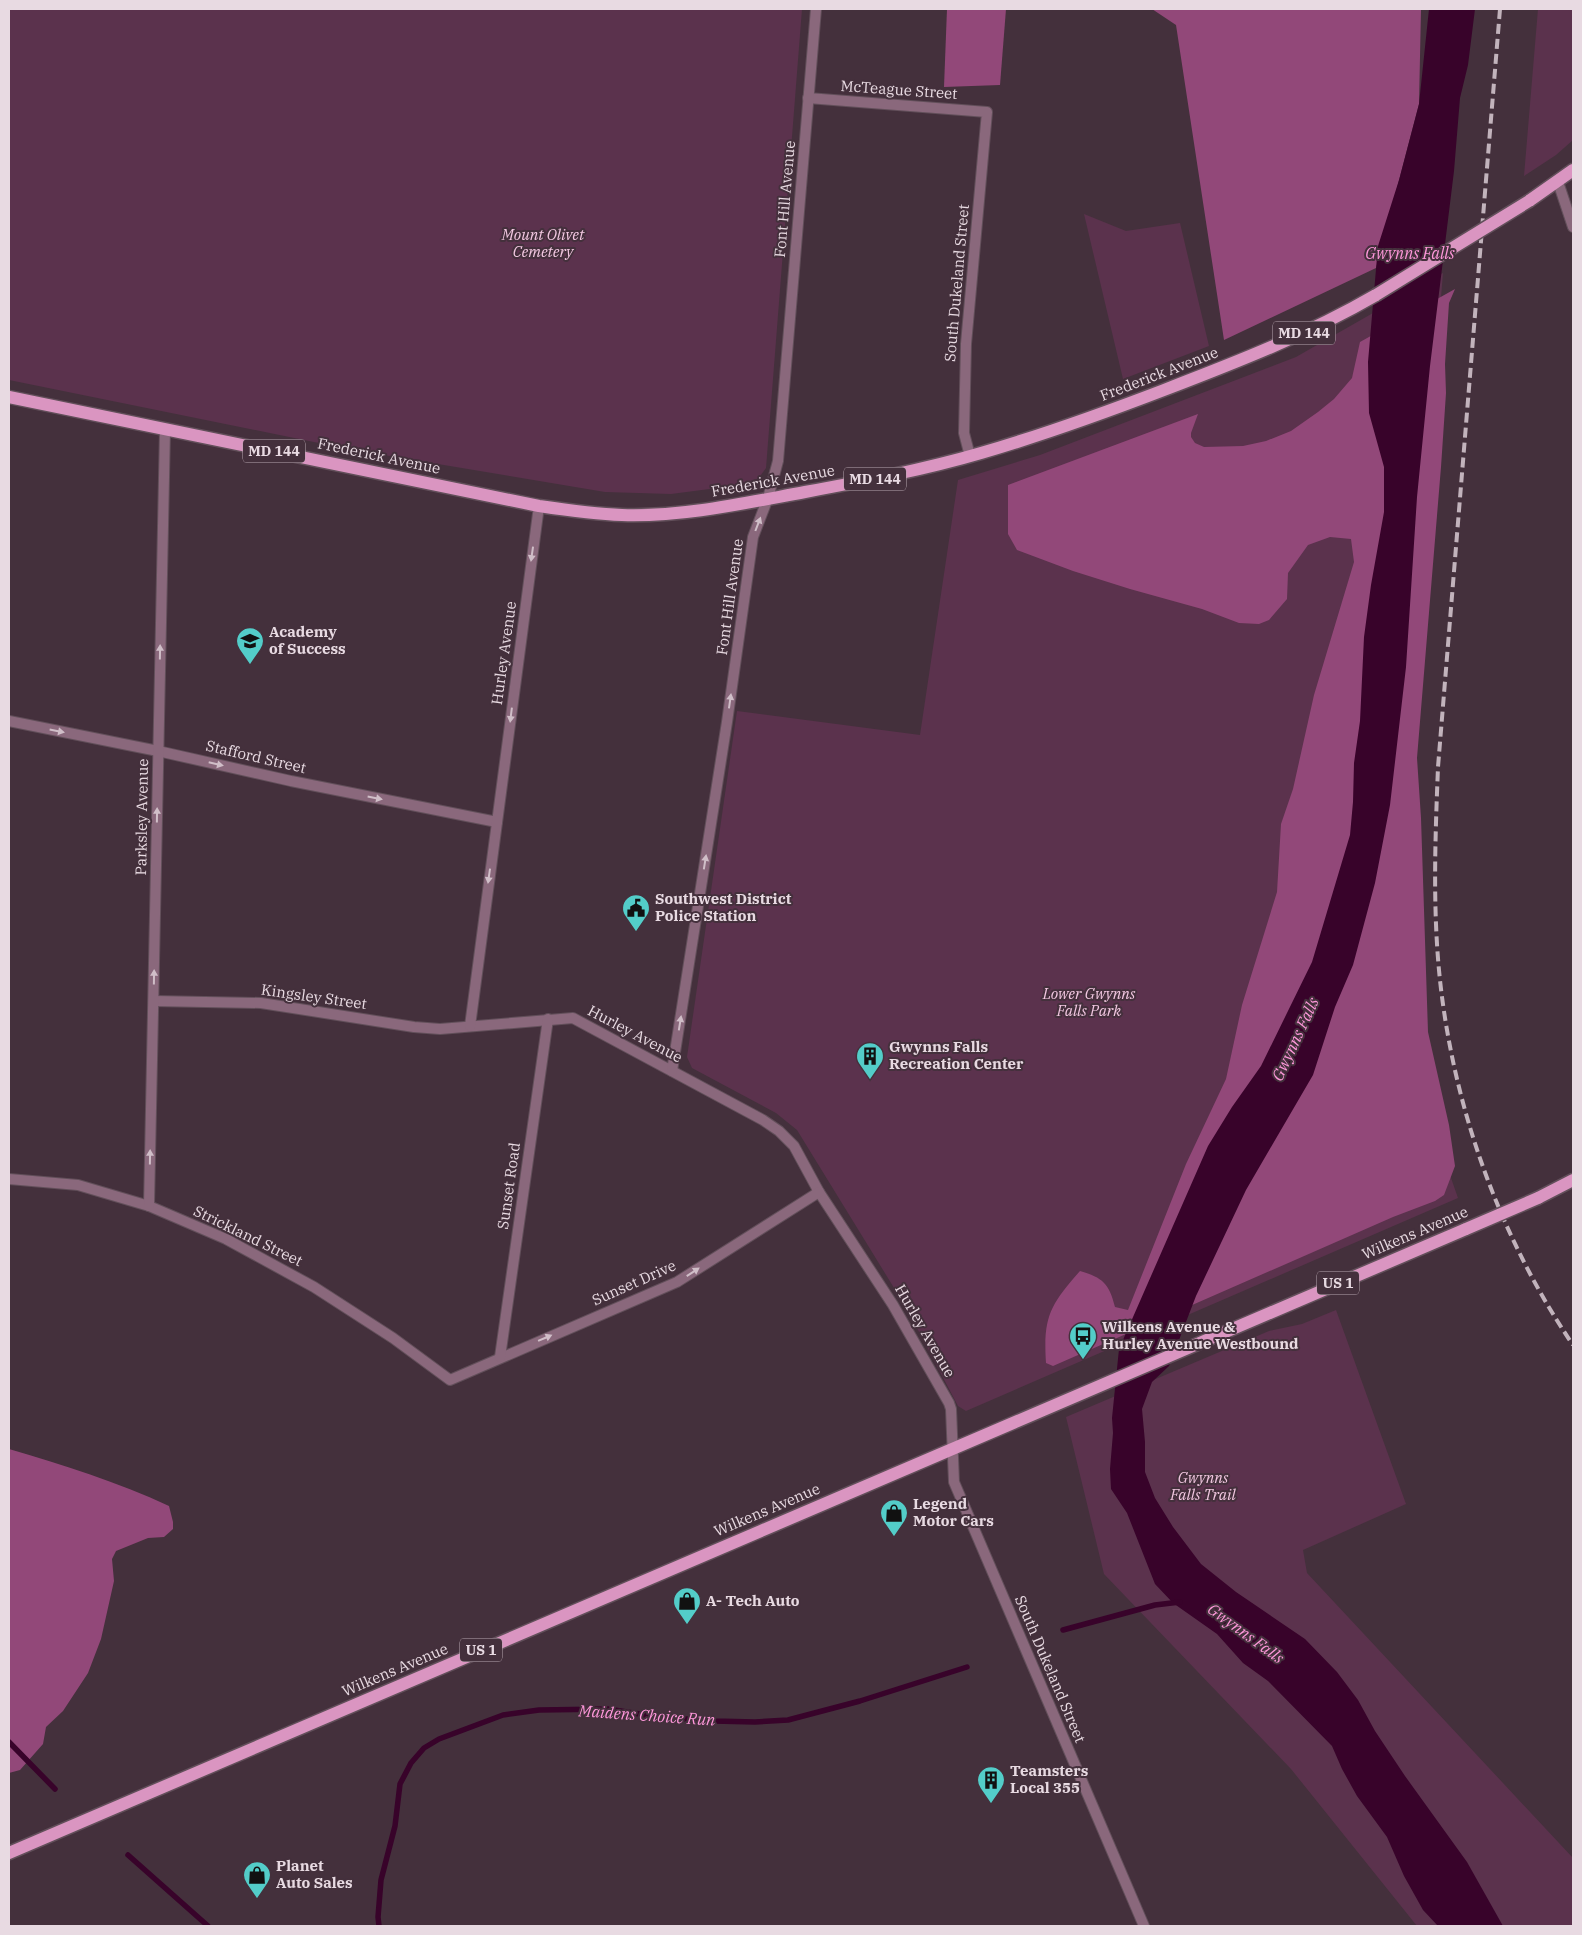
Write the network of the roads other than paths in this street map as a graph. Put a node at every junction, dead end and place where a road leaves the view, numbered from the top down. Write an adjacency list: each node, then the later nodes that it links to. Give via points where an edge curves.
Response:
1 (816, 9): 2 (street, Font Hill Avenue)
2 (808, 98): 3 (street, McTeague Street); 10 (street, Font Hill Avenue, via 778,461)
3 (987, 112): 9 (street, South Dukeland Street, via 966,344 964,433)
4 (1573, 170): 5 (main road, Frederick Avenue / MD 144)
5 (1558, 182): 6 (street); 9 (main road, Frederick Avenue / MD 144, bridge, via 1340,316 1267,349 1090,419)
6 (1573, 227)
7 (9, 397): 8 (main road, Frederick Avenue / MD 144)
8 (165, 429): 11 (main road, Frederick Avenue / MD 144); 13 (street, Parksley Avenue, one-way to 8)
9 (970, 456): 10 (main road, Frederick Avenue / MD 144, via 908,472)
10 (768, 498): 11 (main road, Frederick Avenue / MD 144, via 667,514 622,515); 18 (street, Font Hill Avenue, one-way to 10, via 753,537)
11 (539, 506): 14 (street, Hurley Avenue, one-way to 14)
12 (9, 721): 13 (street, Stafford Street, one-way to 13)
13 (158, 751): 14 (street, Stafford Street, one-way to 14); 15 (street, Parksley Avenue, one-way to 13)
14 (497, 822): 17 (street, Hurley Avenue, one-way to 17)
15 (154, 1001): 17 (street, Kingsley Street, via 262,1003 414,1027); 24 (street, Parksley Avenue, one-way to 15)
16 (548, 1019): 17 (street, Hurley Avenue); 18 (street, Hurley Avenue, via 573,1018); 25 (street, Sunset Road)
17 (470, 1026)
18 (672, 1071): 22 (street, Hurley Avenue, via 779,1131 794,1146)
19 (9, 1179): 24 (street, Strickland Street, via 78,1185)
20 (1573, 1180): 23 (main road, Wilkens Avenue / US 1)
21 (1573, 1186): 23 (main road, Wilkens Avenue / US 1)
22 (820, 1192): 25 (street, Sunset Drive, one-way to 22, via 676,1282); 27 (street, Hurley Avenue, via 893,1304 949,1403)
23 (1538, 1198): 27 (main road, Wilkens Avenue / US 1, bridge)
24 (150, 1206): 26 (street, Strickland Street, via 226,1239 314,1287)
25 (500, 1357): 26 (street, Sunset Drive)
26 (450, 1380)
27 (954, 1449): 28 (main road, Wilkens Avenue / US 1); 29 (street, South Dukeland Street, via 954,1482)
28 (9, 1853)
29 (1144, 1926)

